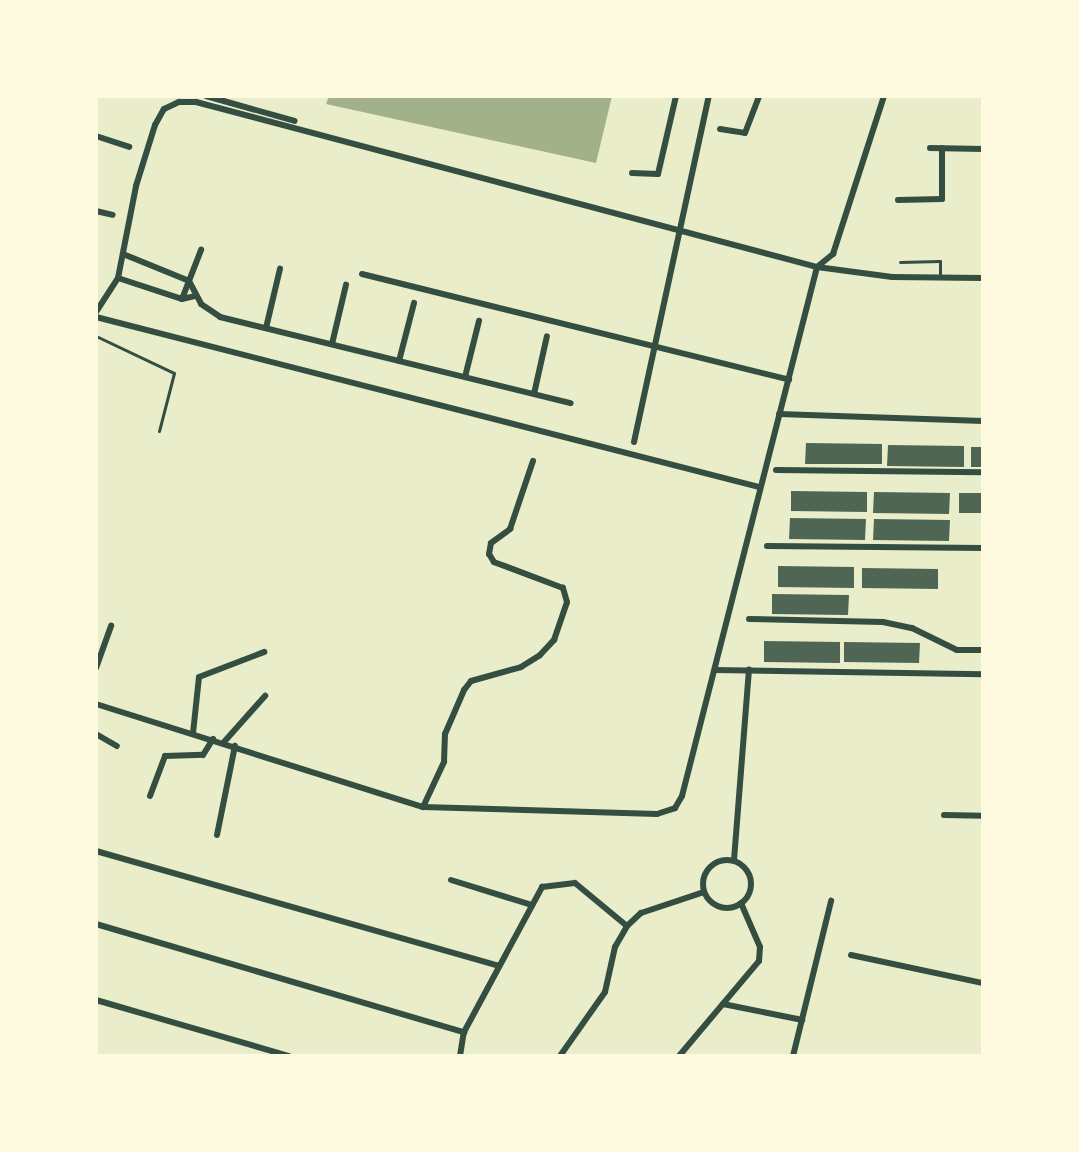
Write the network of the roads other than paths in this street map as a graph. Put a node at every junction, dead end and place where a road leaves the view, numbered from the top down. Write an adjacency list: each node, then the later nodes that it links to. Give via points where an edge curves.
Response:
1 (206, 96): 6 (street)
2 (676, 96): 13 (street, via 658,174)
3 (709, 96): 17 (street)
4 (759, 96): 7 (street, via 745,133)
5 (884, 96): 21 (street, via 833,254)
6 (295, 121)
7 (720, 129)
8 (96, 136): 9 (street)
9 (129, 147)
10 (930, 148): 11 (street)
11 (942, 148): 12 (street); 14 (street, via 942,199)
12 (983, 149)
13 (632, 173)
14 (898, 200)
15 (96, 211): 16 (street)
16 (113, 215)
17 (682, 232): 19 (street, via 196,102 179,102 164,109 155,125); 21 (street); 38 (street)
18 (201, 250): 27 (street)
19 (123, 254): 24 (street); 27 (street)
20 (900, 262): 25 (lane, via 940,261)
21 (817, 267): 25 (street); 41 (street)
22 (280, 269): 34 (street)
23 (362, 274): 38 (street)
24 (118, 278): 30 (street); 32 (street)
25 (940, 278): 26 (street)
26 (983, 278)
27 (189, 281): 29 (street); 30 (street)
28 (346, 285): 37 (street)
29 (195, 296): 30 (street); 34 (street, via 214,314)
30 (182, 299)
31 (414, 303): 39 (street)
32 (96, 314): 51 (street)
33 (479, 321): 40 (street)
34 (266, 328): 37 (street)
35 (96, 336): 46 (lane, via 174,373)
36 (547, 336): 42 (street)
37 (332, 344): 39 (street)
38 (656, 344): 41 (street); 47 (street)
39 (399, 361): 40 (street)
40 (465, 377): 42 (street)
41 (789, 380): 44 (street)
42 (534, 394): 43 (street)
43 (571, 403)
44 (779, 414): 45 (street); 51 (street)
45 (983, 421)
46 (159, 431)
47 (634, 442)
48 (533, 461): 71 (street, via 510,529 491,543 489,554 494,562 563,588 567,602 554,640 540,655 521,667 471,681 464,690 445,734 444,762)
49 (776, 470): 50 (street)
50 (983, 472)
51 (759, 487): 59 (street)
52 (767, 546): 53 (street)
53 (983, 548)
54 (749, 619): 56 (street, via 883,622 912,628 957,650)
55 (111, 626): 58 (street)
56 (983, 650)
57 (264, 652): 64 (street, via 199,677)
58 (96, 668)
59 (715, 670): 60 (street); 71 (street, via 675,808 657,814)
60 (749, 670): 61 (street); 76 (street)
61 (983, 674)
62 (265, 696): 67 (street)
63 (96, 704): 64 (street)
64 (193, 733): 66 (street)
65 (96, 734): 68 (street)
66 (213, 739): 67 (street); 70 (street, via 203,755 165,756)
67 (224, 742): 69 (street)
68 (117, 746)
69 (235, 746): 71 (street); 74 (street)
70 (150, 796)
71 (423, 807)
72 (944, 815): 73 (street)
73 (983, 816)
74 (217, 835)
75 (96, 851): 85 (street)
76 (734, 860): 78 (street, via 719,861 707,870); 80 (street, via 746,869 751,884)
77 (451, 880): 81 (street)
78 (704, 892): 80 (street, via 720,906); 83 (street, via 641,913)
79 (831, 901): 89 (street)
80 (741, 903): 88 (street, via 762,955)
81 (532, 905): 83 (street, via 542,887 575,883); 85 (street)
82 (96, 924): 90 (street)
83 (627, 926): 93 (street, via 615,947 605,992)
84 (851, 955): 86 (street)
85 (499, 966): 90 (street)
86 (983, 983)
87 (96, 1000): 91 (street)
88 (723, 1004): 89 (street); 94 (street)
89 (802, 1020): 95 (street)
90 (464, 1032): 92 (street)
91 (289, 1056)
92 (460, 1056)
93 (560, 1056)
94 (679, 1056)
95 (793, 1056)

